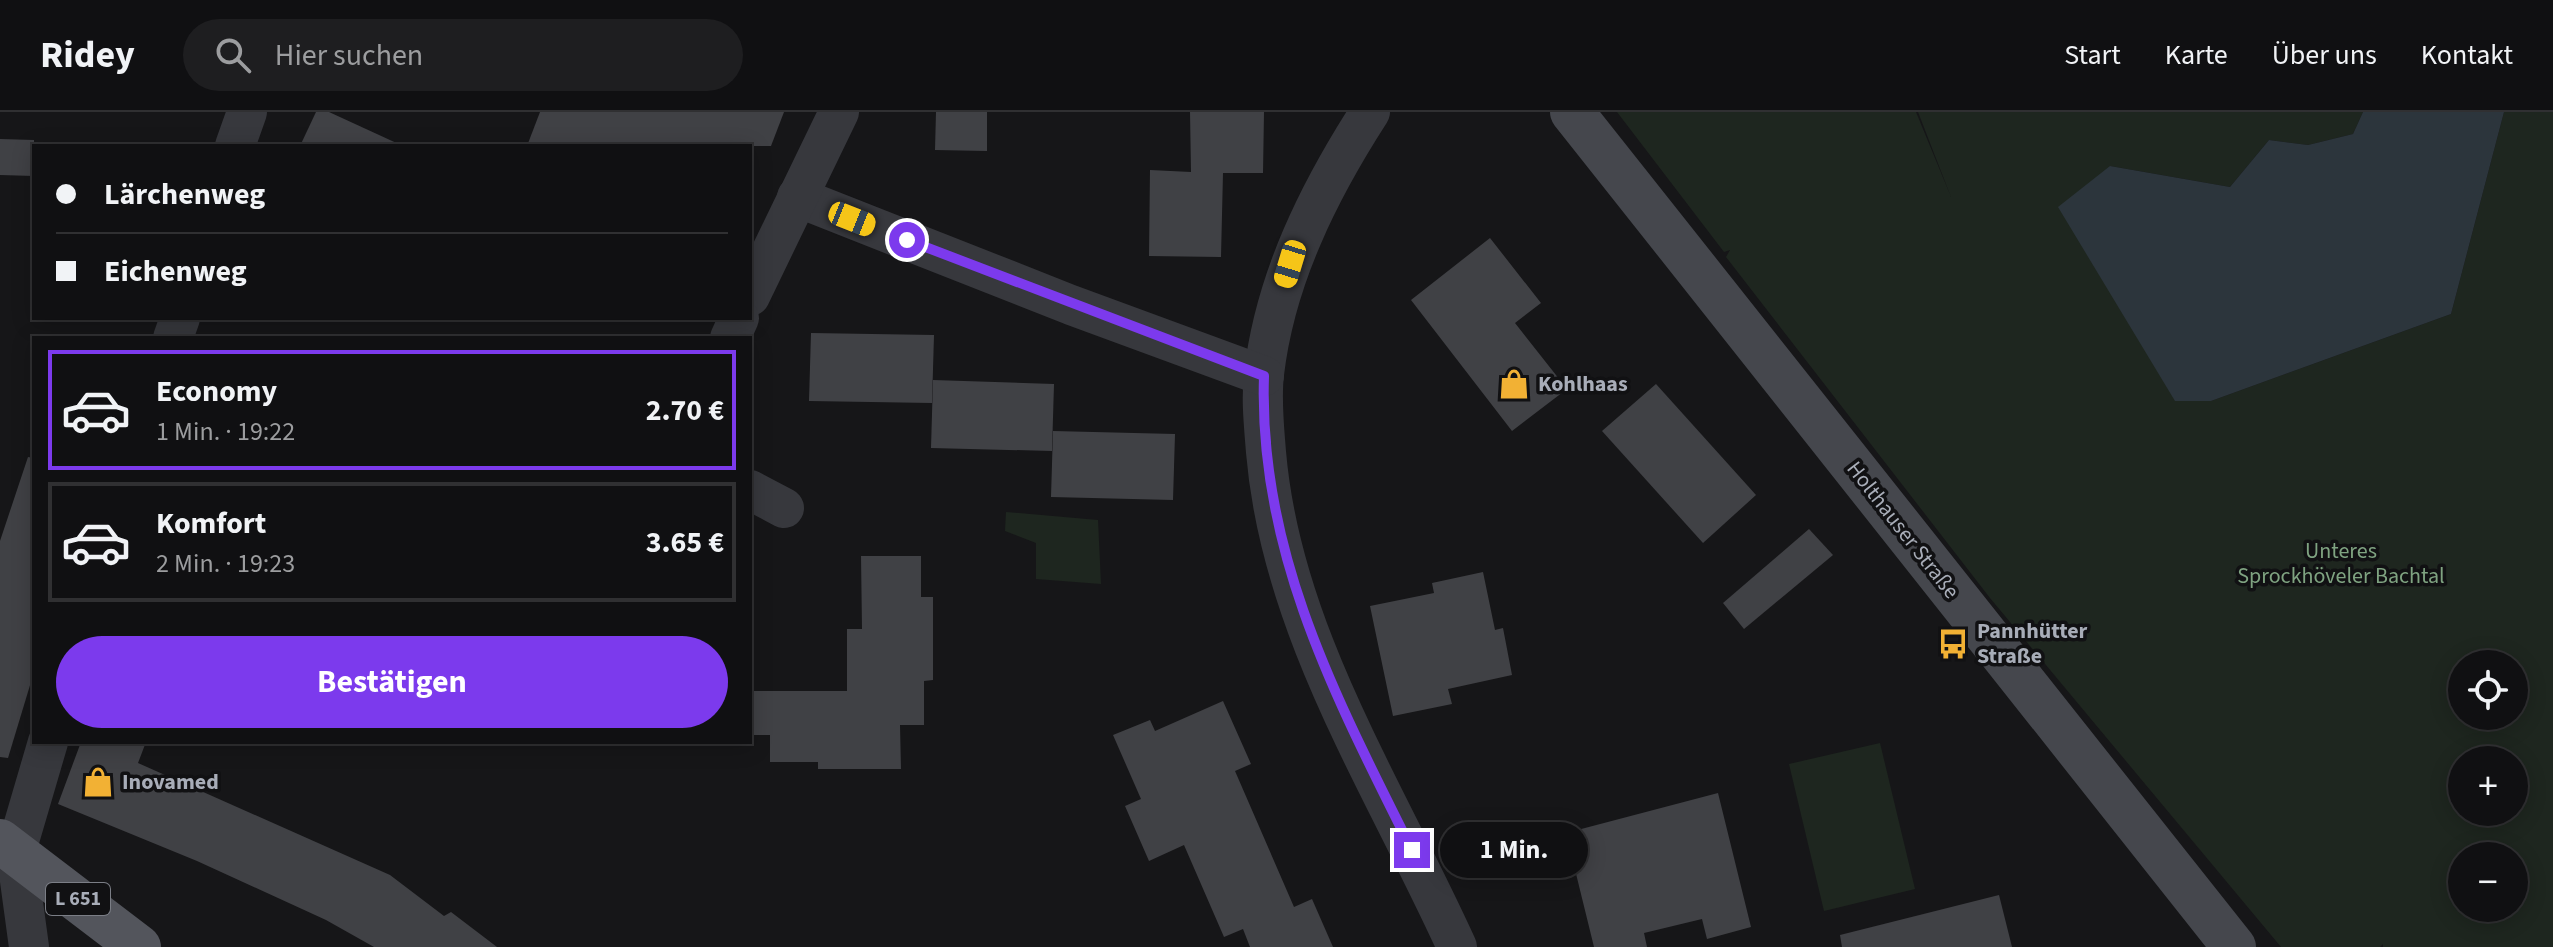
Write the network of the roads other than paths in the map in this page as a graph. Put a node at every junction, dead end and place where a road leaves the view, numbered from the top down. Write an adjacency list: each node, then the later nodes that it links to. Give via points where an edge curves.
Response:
1 (247, 112): 5 (street)
2 (839, 112): 6 (street)
3 (1370, 112): 8 (street, via 1290,264)
4 (1572, 112): 14 (street, Holthauser Straße)
5 (236, 144)
6 (797, 197): 7 (street); 8 (street)
7 (752, 292)
8 (1264, 376): 13 (street, via 1267,467 1288,571 1317,652)
9 (47, 744): 10 (street)
10 (8, 846): 11 (street); 12 (main road, L 651)
11 (29, 947)
12 (139, 947)
13 (1457, 947)
14 (2234, 947)

